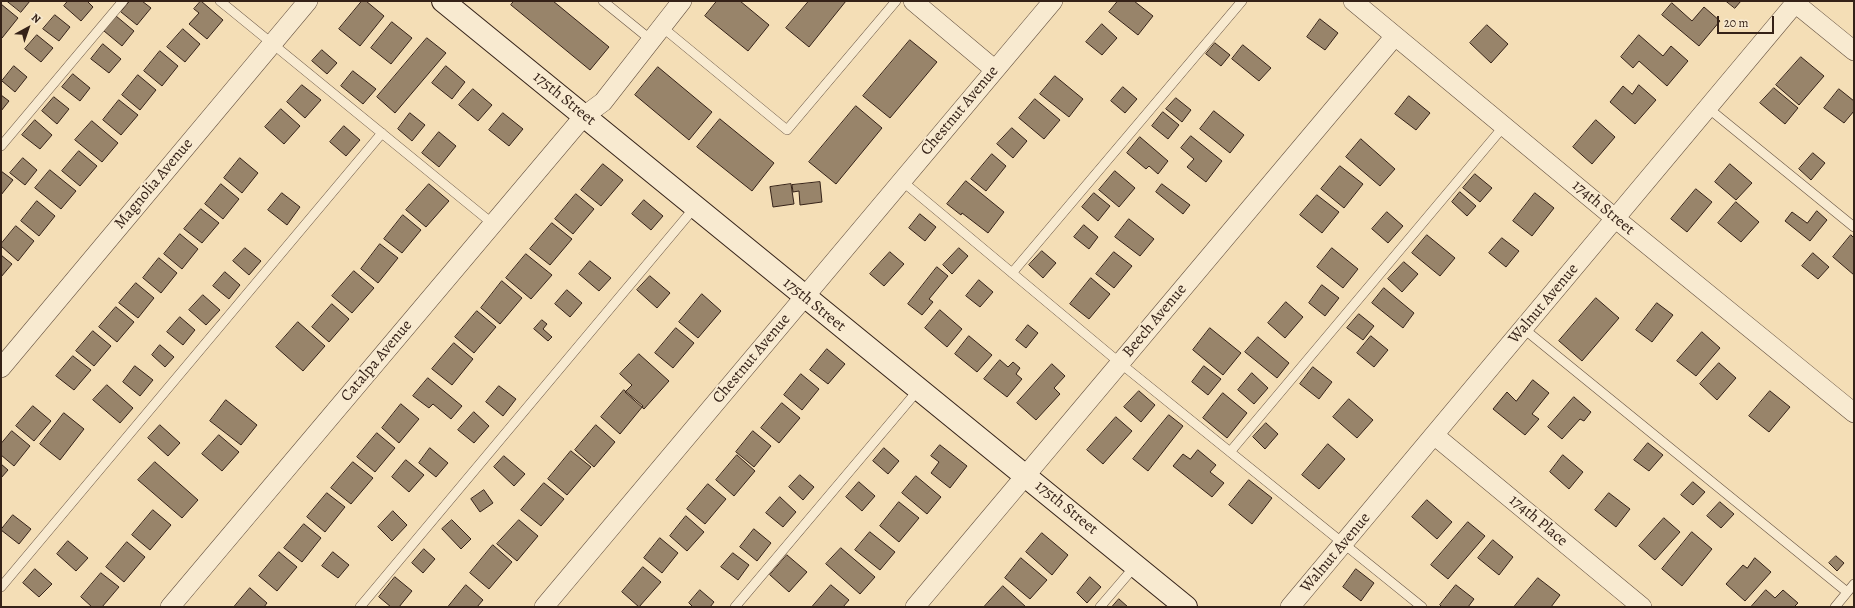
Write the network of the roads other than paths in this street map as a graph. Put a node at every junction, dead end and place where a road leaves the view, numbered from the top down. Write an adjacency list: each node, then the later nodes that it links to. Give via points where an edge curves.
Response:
1 (123, 1): 22 (lane)
2 (220, 1): 15 (lane)
3 (308, 1): 15 (street, Magnolia Avenue)
4 (443, 1): 19 (street, 175th Street)
5 (603, 1): 13 (lane)
6 (682, 1): 13 (street, Catalpa Avenue)
7 (896, 1): 13 (lane, via 787,130)
8 (913, 1): 17 (street)
9 (1053, 1): 17 (street, Chestnut Avenue)
10 (1242, 1): 28 (lane)
11 (1353, 1): 14 (street, 174th Street)
12 (1796, 2): 16 (street); 18 (street, Walnut Avenue)
13 (656, 34): 19 (street, Catalpa Avenue, via 603,102)
14 (1395, 36): 20 (street, 174th Street); 31 (street, Beech Avenue)
15 (272, 44): 21 (lane); 32 (street, Magnolia Avenue)
16 (1854, 51)
17 (994, 69): 23 (street, Chestnut Avenue)
18 (1708, 108): 25 (street, Walnut Avenue); 27 (lane)
19 (584, 116): 24 (street, 175th Street); 26 (street, Catalpa Avenue)
20 (1504, 126): 25 (street, 174th Street); 36 (lane)
21 (382, 133): 26 (lane); 41 (lane)
22 (1, 146)
23 (902, 181): 28 (lane); 29 (street, Chestnut Avenue)
24 (695, 207): 29 (street, 175th Street); 44 (lane)
25 (1616, 219): 30 (street, Walnut Avenue); 34 (street, 174th Street)
26 (493, 224): 43 (street, Catalpa Avenue)
27 (1854, 227)
28 (1012, 273): 31 (lane)
29 (804, 296): 33 (street, 175th Street); 45 (street, Chestnut Avenue)
30 (1524, 329): 35 (street, Walnut Avenue); 42 (lane)
31 (1120, 363): 36 (lane); 37 (street, Beech Avenue)
32 (1, 368)
33 (918, 389): 37 (street, 175th Street); 46 (lane)
34 (1854, 413)
35 (1434, 435): 38 (street, Walnut Avenue); 52 (street, 174th Place)
36 (1230, 452): 38 (lane)
37 (1026, 475): 39 (street, 175th Street); 47 (street, Beech Avenue)
38 (1345, 544): 50 (street, Walnut Avenue); 51 (lane)
39 (1136, 565): 48 (lane); 49 (street, 175th Street)
40 (1854, 584): 42 (lane)
41 (1, 588)
42 (1847, 592): 53 (lane)
43 (170, 607)
44 (360, 607)
45 (544, 607)
46 (735, 607)
47 (915, 607)
48 (1100, 607)
49 (1186, 607)
50 (1290, 607)
51 (1422, 607)
52 (1642, 607)
53 (1835, 607)

